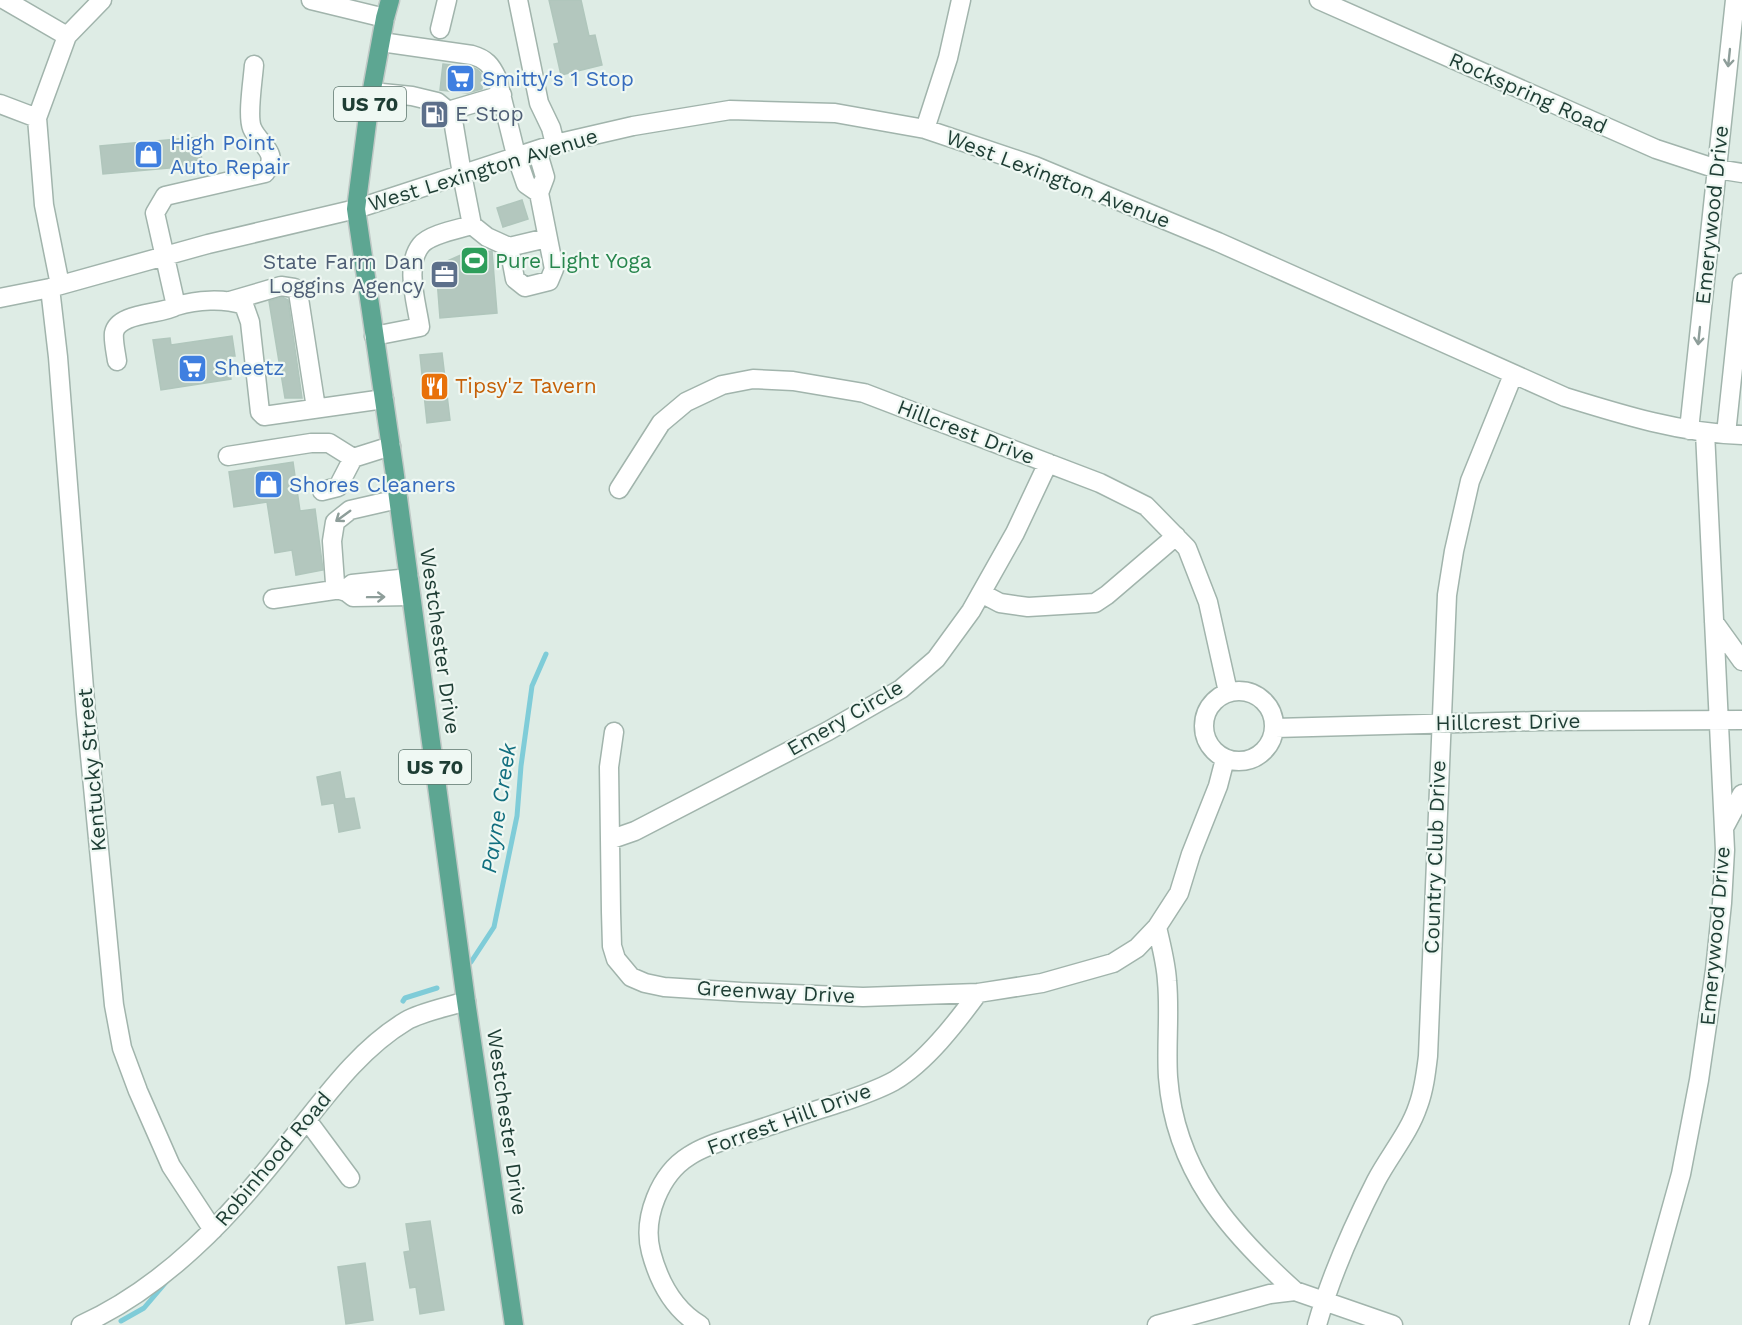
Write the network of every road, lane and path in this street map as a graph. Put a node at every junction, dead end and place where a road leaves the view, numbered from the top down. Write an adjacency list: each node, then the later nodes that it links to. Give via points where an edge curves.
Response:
1 (5, 0): 11 (street)
2 (102, 0): 11 (street)
3 (311, 0): 9 (street)
4 (447, 0): 10 (street)
5 (518, 0): 20 (street, via 539,103)
6 (961, 0): 19 (street, via 948,58)
7 (1319, 0): 23 (street, Rockspring Road, via 1656,149)
8 (1736, 0): 23 (street, Emerywood Drive, one-way to 23)
9 (388, 9): 12 (main road, Westchester Drive / US 70)
10 (440, 28)
11 (67, 36): 18 (street)
12 (381, 42): 14 (main road, Westchester Drive / US 70); 15 (street, via 484,59 492,66)
13 (254, 65): 31 (street, via 250,124 270,151 268,169 265,173 165,196 155,213)
14 (372, 92): 17 (street, via 437,102); 27 (main road, Westchester Drive / US 70)
15 (502, 95): 17 (street); 22 (street)
16 (0, 104): 18 (street)
17 (447, 111): 25 (street, via 454,126)
18 (37, 118): 33 (street, Kentucky Street)
19 (925, 129): 20 (street, West Lexington Avenue, via 835,112 730,110); 39 (street, West Lexington Avenue, via 1035,166 1218,242)
20 (555, 144): 21 (street, West Lexington Avenue)
21 (537, 150): 22 (street, West Lexington Avenue); 26 (street, via 546,177)
22 (516, 156): 25 (street, West Lexington Avenue); 26 (street, via 526,184)
23 (1717, 169): 24 (street, Rockspring Road); 42 (street, Emerywood Drive, one-way to 42)
24 (1742, 173)
25 (462, 174): 27 (street, West Lexington Avenue); 28 (street)
26 (539, 193): 29 (street)
27 (356, 209): 31 (street, West Lexington Avenue); 37 (main road, Westchester Drive / US 70)
28 (472, 225): 30 (street); 37 (street, via 422,244 414,260 413,276 420,327)
29 (547, 238): 30 (street); 30 (street, via 554,269 549,281 525,287 515,279)
30 (509, 247)
31 (166, 256): 33 (street, West Lexington Avenue); 36 (street)
32 (1742, 283): 43 (street, Emerywood Drive)
33 (55, 286): 34 (street, West Lexington Avenue); 74 (street, Kentucky Street, via 86,714 114,1005 123,1048 166,1155)
34 (0, 298)
35 (230, 301): 36 (street); 41 (street, via 244,305 250,322 260,412 264,416); 41 (street, via 281,286 298,292)
36 (176, 306): 38 (street, via 167,312 132,316 119,324 114,332)
37 (374, 336): 40 (main road, Westchester Drive / US 70)
38 (117, 361)
39 (1513, 375): 42 (street, West Lexington Avenue, via 1626,416); 62 (street, Country Club Drive, via 1470,481 1454,551 1447,595)
40 (384, 399): 41 (street); 44 (main road, Westchester Drive / US 70)
41 (316, 408)
42 (1697, 431): 43 (street, West Lexington Avenue); 57 (street, Emerywood Drive)
43 (1734, 434)
44 (391, 446): 46 (street); 50 (main road, Westchester Drive / US 70)
45 (228, 456): 46 (street, via 329,443)
46 (353, 458): 49 (street, via 338,487)
47 (1048, 462): 48 (street, Hillcrest Drive, via 864,393 793,381 753,379 722,385 686,402 661,423); 51 (street, Hillcrest Drive, via 1146,506); 54 (street, Emery Circle)
48 (619, 489)
49 (322, 491)
50 (398, 499): 52 (main road, Westchester Drive / US 70); 53 (street, one-way to 53, via 350,510 335,522 334,573)
51 (1176, 536): 54 (street, via 1095,603 1011,606); 59 (street, Hillcrest Drive, via 1187,548 1208,602)
52 (409, 578): 53 (street, via 352,584); 55 (main road, Westchester Drive / US 70)
53 (342, 590): 55 (street, one-way to 55, via 353,597); 56 (street)
54 (981, 593): 68 (street, Emery Circle, via 936,659 901,689 798,747 635,831)
55 (411, 596): 71 (main road, Westchester Drive / US 70)
56 (273, 599)
57 (1714, 622): 58 (street); 60 (street, Emerywood Drive)
58 (1742, 661)
59 (1228, 692): 63 (street, via 1251,693 1261,698 1269,706); 65 (street, via 1209,707 1203,731 1211,748)
60 (1719, 720): 61 (street, Hillcrest Drive); 62 (street, Hillcrest Drive); 67 (street, Emerywood Drive)
61 (1742, 720)
62 (1440, 724): 63 (street, Hillcrest Drive); 76 (street, Country Club Drive, via 1425,1079 1408,1130 1350,1234)
63 (1275, 728): 65 (street, via 1273,740 1258,757 1236,762)
64 (614, 732): 68 (street, Greenway Drive, via 609,767)
65 (1225, 759): 69 (street, Greenway Drive, via 1179,893)
66 (1742, 794): 67 (street)
67 (1724, 828): 84 (street, Emerywood Drive, via 1722,903 1699,1080 1681,1174)
68 (612, 839): 70 (street, Greenway Drive, via 612,946 621,967 645,983 852,996)
69 (1157, 927): 70 (street, Greenway Drive, via 1137,948 1113,963 1042,983); 75 (street, via 1167,981 1168,1077 1183,1145 1206,1195 1227,1223)
70 (978, 993): 80 (street, Forrest Hill Drive, via 923,1057 894,1081 712,1145 688,1156 664,1180 650,1221 650,1247 664,1288 675,1304)
71 (466, 1001): 72 (street, Robinhood Road, via 407,1020 373,1045); 79 (main road, Westchester Drive / US 70)
72 (307, 1120): 73 (street); 74 (street, Robinhood Road)
73 (350, 1179)
74 (213, 1230): 77 (street, Robinhood Road)
75 (1295, 1291): 76 (street); 81 (street, via 1270,1294)
76 (1324, 1299): 82 (street, Country Club Drive); 83 (street)
77 (104, 1320): 78 (street, Robinhood Road)
78 (81, 1325)
79 (513, 1325)
80 (700, 1325)
81 (1157, 1325)
82 (1317, 1325)
83 (1393, 1325)
84 (1639, 1325)

